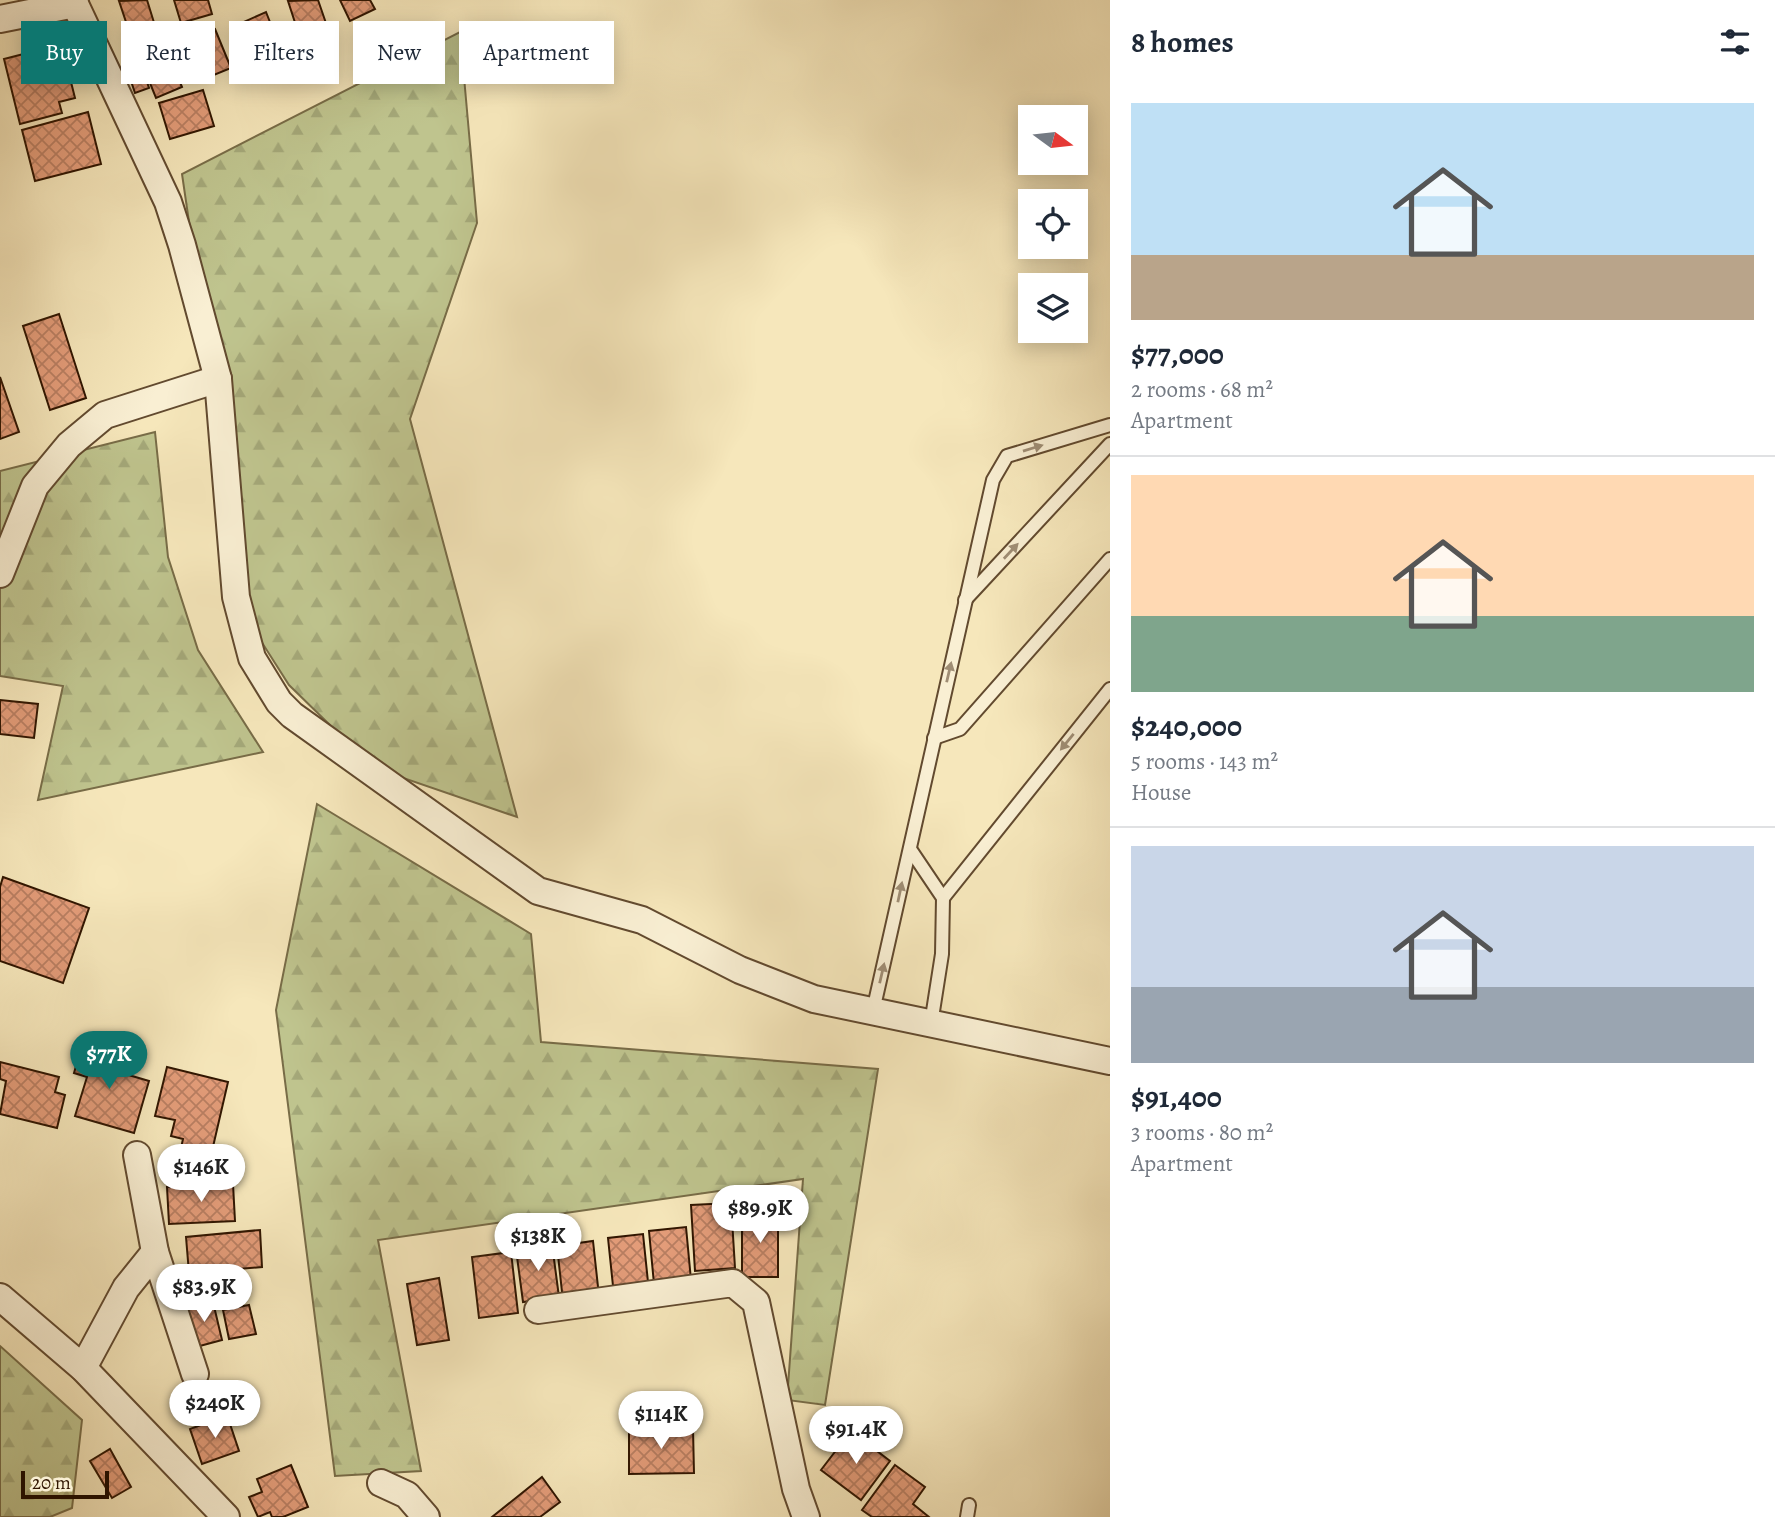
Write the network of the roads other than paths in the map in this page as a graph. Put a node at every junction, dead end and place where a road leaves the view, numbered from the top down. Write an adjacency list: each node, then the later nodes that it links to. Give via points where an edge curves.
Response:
1 (74, 2): 2 (street); 3 (street, via 168,202)
2 (0, 19)
3 (218, 379): 7 (street, via 105,415 69,445 35,486); 13 (street, via 236,597 252,659 292,715 538,891 642,920 740,970 814,999)
4 (1110, 425): 8 (lane, one-way to 4, via 993,480 1007,456)
5 (1110, 444): 8 (lane, one-way to 5)
6 (1110, 559): 10 (lane, via 960,729)
7 (0, 573)
8 (965, 601): 10 (lane, one-way to 8)
9 (1110, 689): 12 (lane, one-way to 12)
10 (934, 738): 11 (lane)
11 (910, 849): 12 (lane); 13 (lane, one-way to 11)
12 (943, 898): 14 (lane, via 942,954)
13 (873, 1011): 14 (street)
14 (932, 1024): 15 (street)
15 (1110, 1062)
16 (137, 1155): 17 (street)
17 (155, 1252): 20 (street, via 126,1288); 21 (street)
18 (0, 1297): 20 (street)
19 (538, 1310): 25 (street, via 733,1283 756,1302)
20 (83, 1368): 23 (street)
21 (195, 1374)
22 (381, 1483): 24 (street, via 407,1495)
23 (226, 1517)
24 (426, 1517)
25 (806, 1517)

